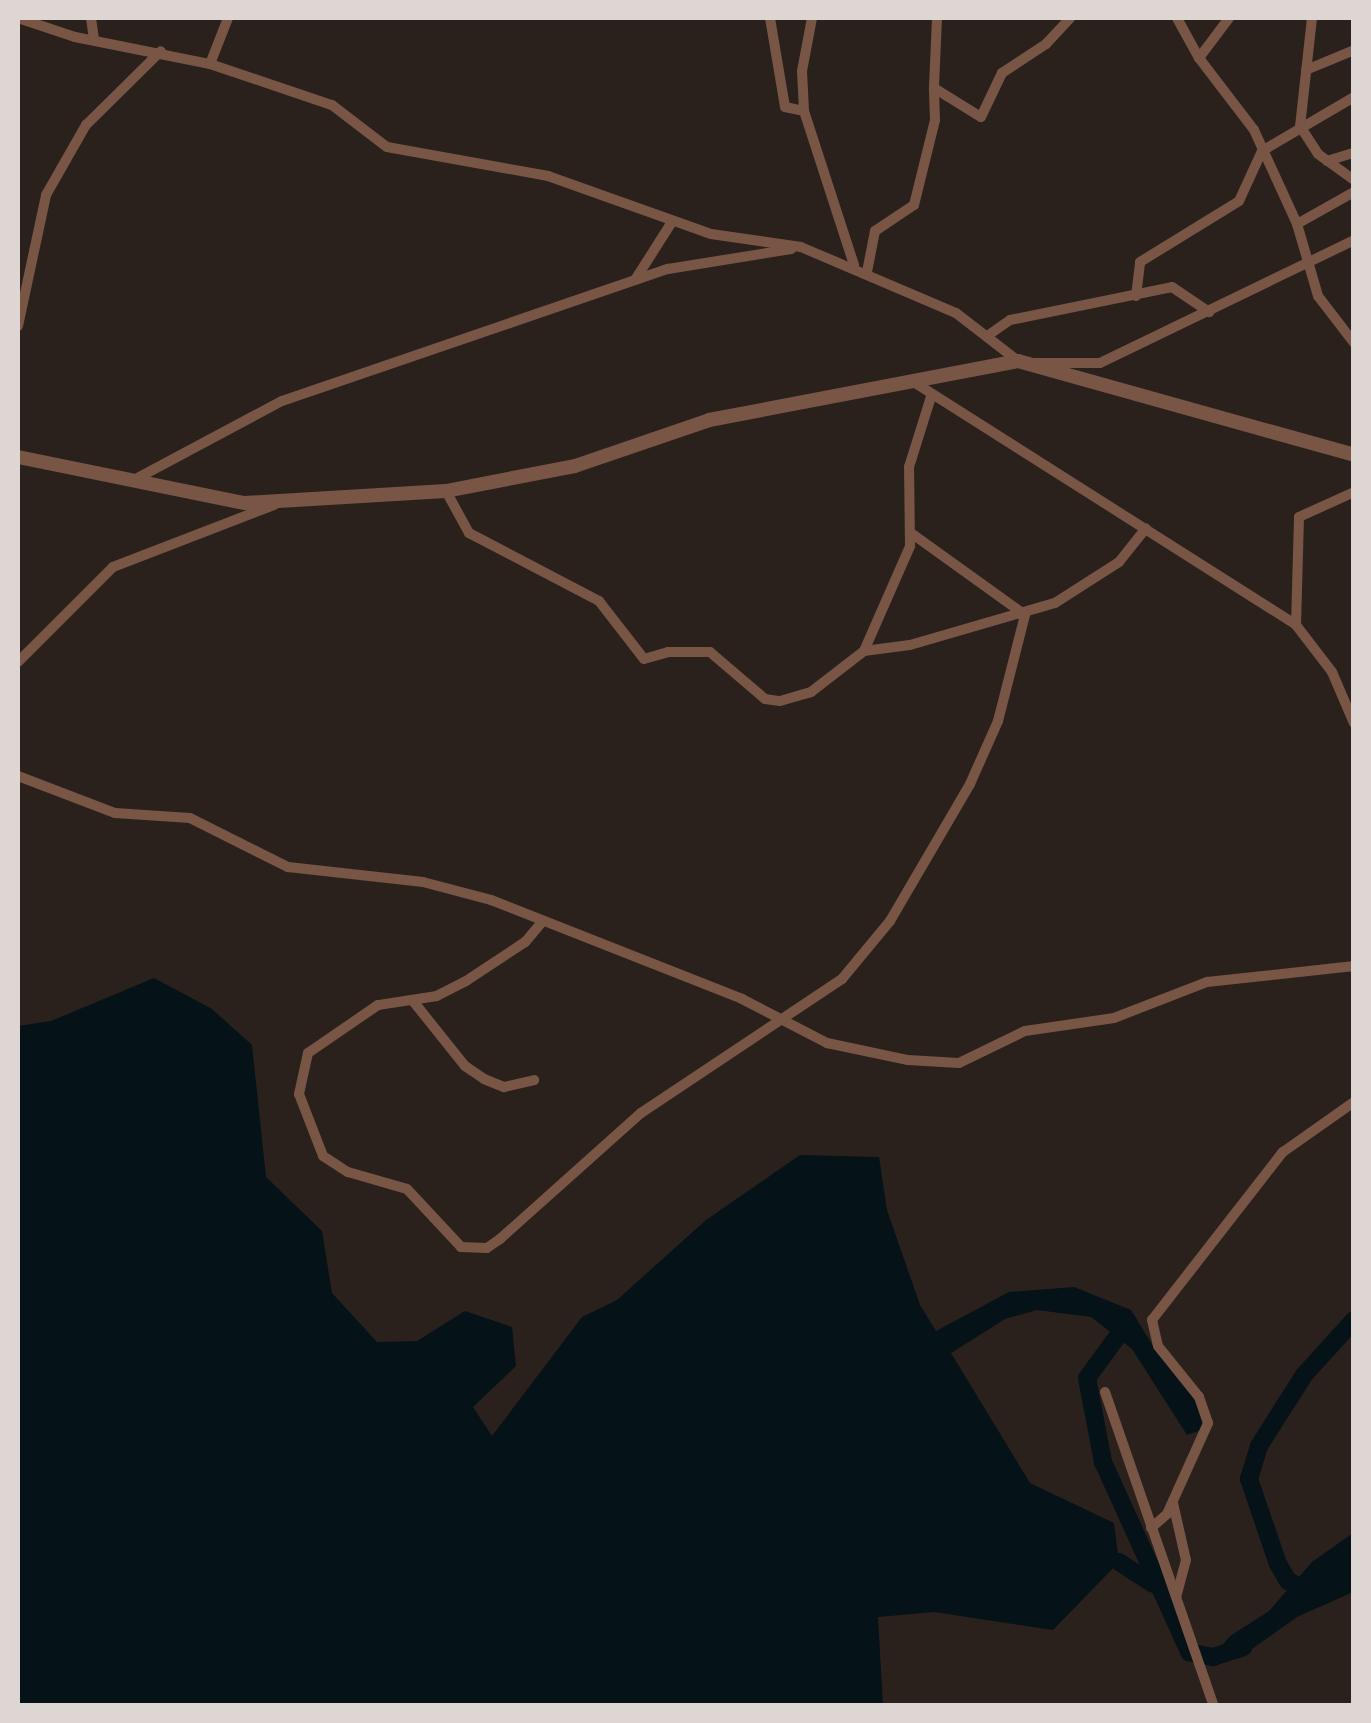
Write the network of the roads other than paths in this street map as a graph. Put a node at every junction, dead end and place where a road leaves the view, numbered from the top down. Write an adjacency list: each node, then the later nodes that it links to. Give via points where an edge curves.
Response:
1 (18, 18): 11 (street)
2 (92, 18): 11 (street)
3 (228, 18): 15 (street)
4 (770, 18): 19 (street, via 785,107)
5 (812, 18): 19 (street, via 802,72)
6 (937, 18): 17 (street)
7 (1070, 18): 17 (street, via 1046,44 1002,73 981,116)
8 (1177, 18): 14 (street)
9 (1229, 18): 14 (street)
10 (1312, 18): 16 (street)
11 (94, 40): 13 (street)
12 (1354, 50): 16 (street)
13 (161, 52): 15 (street); 36 (street, via 86,125 46,195)
14 (1199, 58): 21 (street, via 1254,130)
15 (210, 64): 26 (street, via 332,105 387,147 548,176)
16 (1306, 70): 20 (street)
17 (934, 88): 32 (street, via 935,120 914,205 870,238)
18 (1354, 96): 20 (street)
19 (804, 111): 31 (street)
20 (1300, 126): 21 (street); 23 (street)
21 (1262, 151): 27 (street); 34 (street, via 1238,202 1140,262)
22 (1354, 153): 23 (street)
23 (1327, 161): 24 (street)
24 (1354, 180)
25 (1354, 192): 27 (street)
26 (672, 222): 29 (street); 33 (street)
27 (1297, 224): 30 (street)
28 (1354, 240): 30 (street)
29 (801, 247): 31 (street); 33 (street, via 668,268)
30 (1310, 264): 35 (street); 38 (street, via 1320,301)
31 (854, 265): 32 (street)
32 (867, 272): 37 (street)
33 (634, 281): 44 (street, via 282,402)
34 (1136, 296): 35 (street, via 1172,287); 37 (street, via 1010,320)
35 (1209, 312): 39 (street, via 1091,365)
36 (18, 326)
37 (990, 334): 39 (street)
38 (1354, 343)
39 (1022, 362): 40 (street); 42 (street)
40 (912, 381): 41 (street); 45 (street, via 708,420 576,466)
41 (931, 397): 48 (street, via 991,426); 49 (street, via 909,467)
42 (1354, 455)
43 (18, 456): 44 (street)
44 (131, 482): 47 (street)
45 (446, 491): 47 (street); 52 (street, via 469,533 600,601 644,659 710,652 765,699 780,701 811,692)
46 (1354, 492): 51 (street, via 1300,517 1294,531)
47 (275, 504): 53 (street, via 113,567)
48 (1146, 528): 50 (street, via 1119,562); 51 (street)
49 (912, 533): 50 (street); 52 (street)
50 (1025, 615): 52 (street); 59 (street, via 998,720 929,860 842,979)
51 (1296, 625): 54 (street, via 1332,672)
52 (864, 651)
53 (18, 662)
54 (1354, 724)
55 (18, 776): 56 (street, via 115,813 190,818 288,868 423,882)
56 (542, 922): 58 (street, via 466,981); 59 (street)
57 (1354, 966): 59 (street, via 1206,982 1114,1018 1025,1031 959,1063 853,1052)
58 (412, 1000): 59 (street, via 378,1004 308,1054 299,1094 330,1164 407,1188 470,1249 500,1239 641,1113); 60 (street, via 474,1072 499,1087)
59 (784, 1020)
60 (534, 1080)
61 (1354, 1102): 63 (street, via 1283,1152 1152,1320 1158,1346 1199,1397 1208,1423)
62 (1105, 1392): 64 (street)
63 (1173, 1502): 64 (street); 65 (street, via 1186,1560)
64 (1150, 1528): 65 (street)
65 (1176, 1597): 66 (street)
66 (1214, 1706)

